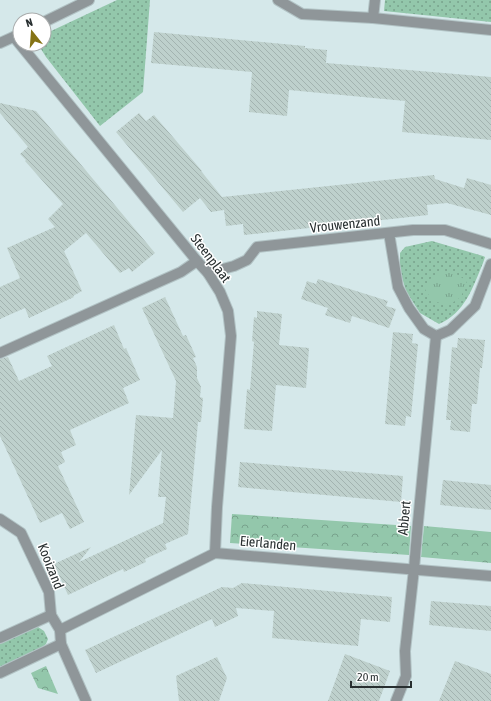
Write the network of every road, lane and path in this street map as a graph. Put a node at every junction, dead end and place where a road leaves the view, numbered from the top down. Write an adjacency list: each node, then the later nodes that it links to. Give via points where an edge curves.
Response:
1 (89, 0): 4 (street)
2 (278, 0): 5 (street, via 302,14)
3 (375, 0): 5 (street)
4 (52, 18)
5 (373, 18): 6 (street)
6 (491, 30)
7 (12, 37): 8 (street)
8 (0, 43)
9 (31, 52): 12 (street, Steenplaat)
10 (389, 234): 11 (street, Vrouwenzand, via 413,230 445,230); 14 (street, Vrouwenzand, via 257,247 247,260); 15 (street, via 398,287 424,329)
11 (491, 244)
12 (197, 261): 14 (street, Steenplaat); 16 (street, via 181,272)
13 (491, 264): 15 (street, via 475,306 450,330)
14 (208, 273): 18 (street, Steenplaat, via 228,311 231,336)
15 (436, 336): 19 (street, Abbert)
16 (0, 353)
17 (0, 519): 21 (street, Kooizand, via 21,533 49,592)
18 (215, 553): 19 (street, Eierlanden); 22 (street)
19 (414, 569): 20 (street, Eierlanden); 27 (street, Abbert, via 405,652 406,676)
20 (491, 576)
21 (51, 615): 22 (street, Kooizand); 23 (street)
22 (60, 630): 24 (street, Kooizand)
23 (0, 638)
24 (61, 644): 25 (street); 26 (street, Kooizand)
25 (0, 673)
26 (86, 701)
27 (396, 701)

